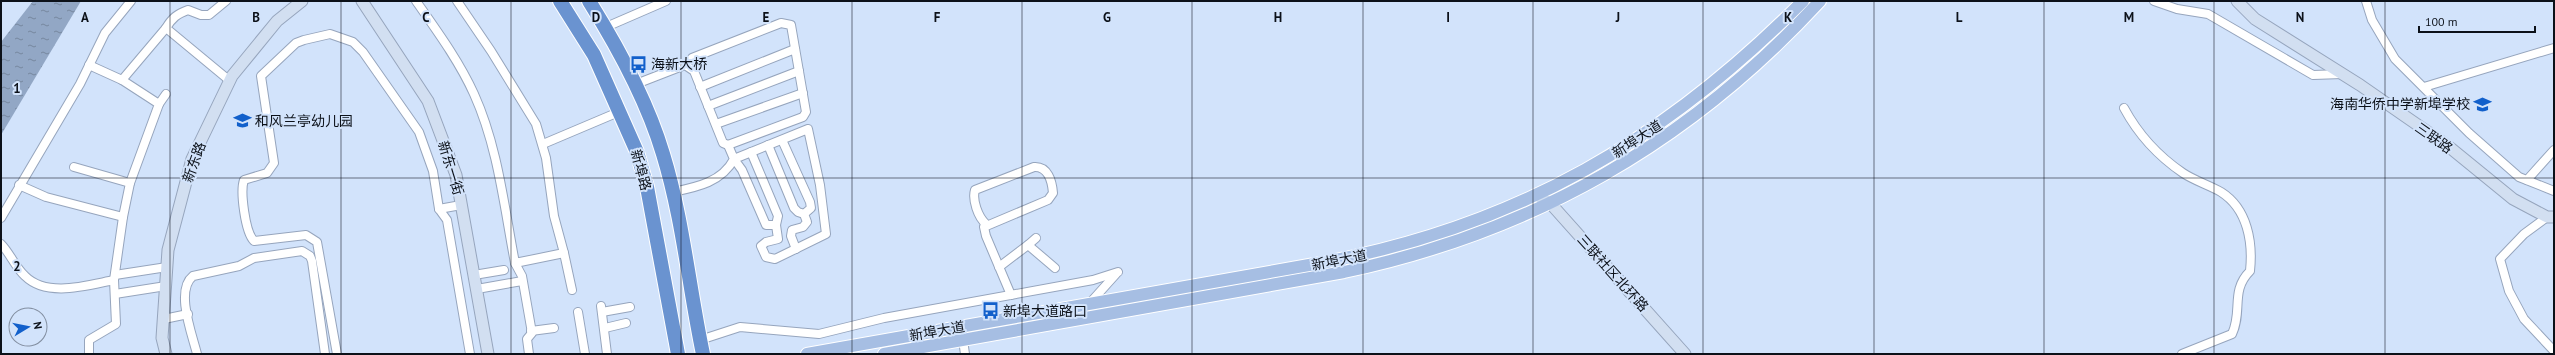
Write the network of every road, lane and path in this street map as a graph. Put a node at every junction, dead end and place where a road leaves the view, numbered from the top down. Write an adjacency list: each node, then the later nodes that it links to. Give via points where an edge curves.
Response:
1 (131, 1): 19 (street, via 108,27)
2 (226, 1): 16 (street, via 209,15 188,10 180,13 172,18)
3 (302, 1): 24 (street, 新东路, via 277,21)
4 (362, 1): 50 (street, 新东一街, via 428,101 456,175)
5 (416, 1): 63 (street, via 461,68 480,108 496,162)
6 (457, 1): 36 (street, via 536,124)
7 (560, 1): 33 (highway, 新埠路, via 594,55)
8 (589, 1): 15 (highway, 新埠路)
9 (666, 1): 15 (street)
10 (1803, 1): 48 (main road, 新埠大道, via 1736,64 1664,122 1593,167)
11 (1820, 1): 49 (main road, 新埠大道, via 1766,55 1687,122 1615,170)
12 (2154, 1): 22 (street, via 2177,9 2208,14 2313,75)
13 (2237, 1): 22 (street, 三联路, via 2255,19)
14 (2366, 1): 27 (street, via 2372,20 2395,59)
15 (606, 27): 25 (highway, 新埠路)
16 (166, 28): 23 (street); 24 (street)
17 (795, 48): 20 (street, via 791,25 781,22 692,58); 21 (street); 26 (street)
18 (2554, 48): 27 (street)
19 (89, 65): 23 (street); 45 (street)
20 (685, 65): 25 (street); 26 (street, via 694,71)
21 (799, 71): 29 (street); 31 (street)
22 (2342, 74): 54 (street, 三联路, via 2448,146 2513,199)
23 (122, 80): 30 (street)
24 (230, 81): 64 (street, 新东路, via 192,160 168,250)
25 (636, 84): 47 (highway, 新埠路, via 663,154)
26 (700, 87): 31 (street)
27 (2424, 87): 43 (street, via 2469,133 2519,177)
28 (166, 94): 30 (street)
29 (803, 94): 34 (street); 37 (street, via 806,112 803,116)
30 (159, 104): 44 (street)
31 (708, 106): 34 (street)
32 (2124, 108): 104 (street, via 2134,127 2163,156 2183,173 2222,193 2246,222 2250,236 2250,271 2243,278 2238,290 2236,325 2232,334)
33 (621, 111): 36 (street); 88 (highway, 新埠路, via 645,180)
34 (716, 124): 37 (street, via 723,142)
35 (782, 140): 38 (street); 52 (street, via 810,202 811,208); 61 (street, via 808,130 820,185 826,234)
36 (543, 144): 62 (street, via 554,216)
37 (728, 145): 41 (street)
38 (768, 145): 40 (street); 52 (street, via 794,208)
39 (2554, 150): 43 (street)
40 (751, 152): 41 (street); 57 (street, via 778,216)
41 (734, 159): 47 (street, via 728,171 719,177); 57 (street, via 742,170 766,225)
42 (74, 167): 44 (street)
43 (2527, 180): 46 (street)
44 (130, 183): 53 (street)
45 (19, 185): 53 (street, via 46,197); 55 (street)
46 (2554, 191)
47 (673, 192): 86 (highway, 新埠路)
48 (1537, 195): 49 (street, 三联社区北环路); 76 (main road, 新埠大道, via 1472,223 1397,247)
49 (1551, 204): 85 (main road, 新埠大道, via 1466,239 1388,263); 103 (street, 三联社区北环路)
50 (461, 205): 51 (street); 68 (street, 新东一街)
51 (439, 209): 93 (street, via 433,171 419,132 363,52 353,42 330,34 304,40 296,44 261,76 274,163 267,173 244,180 241,188 248,228 252,239 257,241 306,235 317,242); 94 (street, via 447,220)
52 (804, 214): 61 (street, via 807,219 806,225 795,228 791,233)
53 (123, 217): 69 (street)
54 (2550, 217): 87 (street, via 2524,234 2500,259 2509,291 2524,319)
55 (1, 218)
56 (986, 224): 56 (street, via 1048,200 1053,193 1046,171 1034,166 975,190 973,196); 65 (street, via 986,236)
57 (776, 225): 61 (street, via 779,237 775,241 763,243 763,254 770,259)
58 (1036, 238): 60 (street)
59 (1, 244): 69 (street, via 25,276 43,285 61,288)
60 (1028, 245): 65 (street); 66 (street)
61 (796, 248)
62 (564, 253): 63 (street); 73 (street)
63 (514, 263): 70 (street)
64 (167, 267): 69 (street); 71 (street, 新东路)
65 (999, 267): 75 (street)
66 (1055, 268)
67 (504, 270): 68 (street)
68 (474, 275): 72 (street, 新东一街)
69 (115, 278): 74 (street)
70 (522, 281): 72 (street); 84 (street)
71 (166, 286): 74 (street); 80 (street, 新东路)
72 (477, 290): 95 (street, 新东一街)
73 (572, 290)
74 (115, 294): 89 (street, via 116,324 89,340)
75 (1011, 295): 76 (street, via 1093,280 1118,272); 86 (street, via 884,318 819,334 740,328)
76 (1089, 305): 100 (main road, 新埠大道)
77 (630, 307): 83 (street, via 601,309)
78 (578, 312): 97 (street)
79 (188, 314): 80 (street); 91 (street); 92 (street, via 185,286 193,276 239,266 254,258 302,251 312,261)
80 (164, 319): 90 (street, 新东路, via 162,338)
81 (626, 324): 83 (street)
82 (554, 328): 84 (street)
83 (604, 328): 98 (street)
84 (531, 331): 96 (street, via 526,339)
85 (963, 340): 101 (main road, 新埠大道); 102 (street)
86 (701, 347): 99 (highway, 新埠路)
87 (2554, 351)
88 (677, 352)
89 (89, 354)
90 (166, 354)
91 (197, 354)
92 (325, 354)
93 (337, 354)
94 (470, 354)
95 (488, 354)
96 (529, 354)
97 (586, 354)
98 (607, 354)
99 (708, 354)
100 (807, 354)
101 (884, 354)
102 (965, 354)
103 (1685, 354)
104 (2182, 354)

